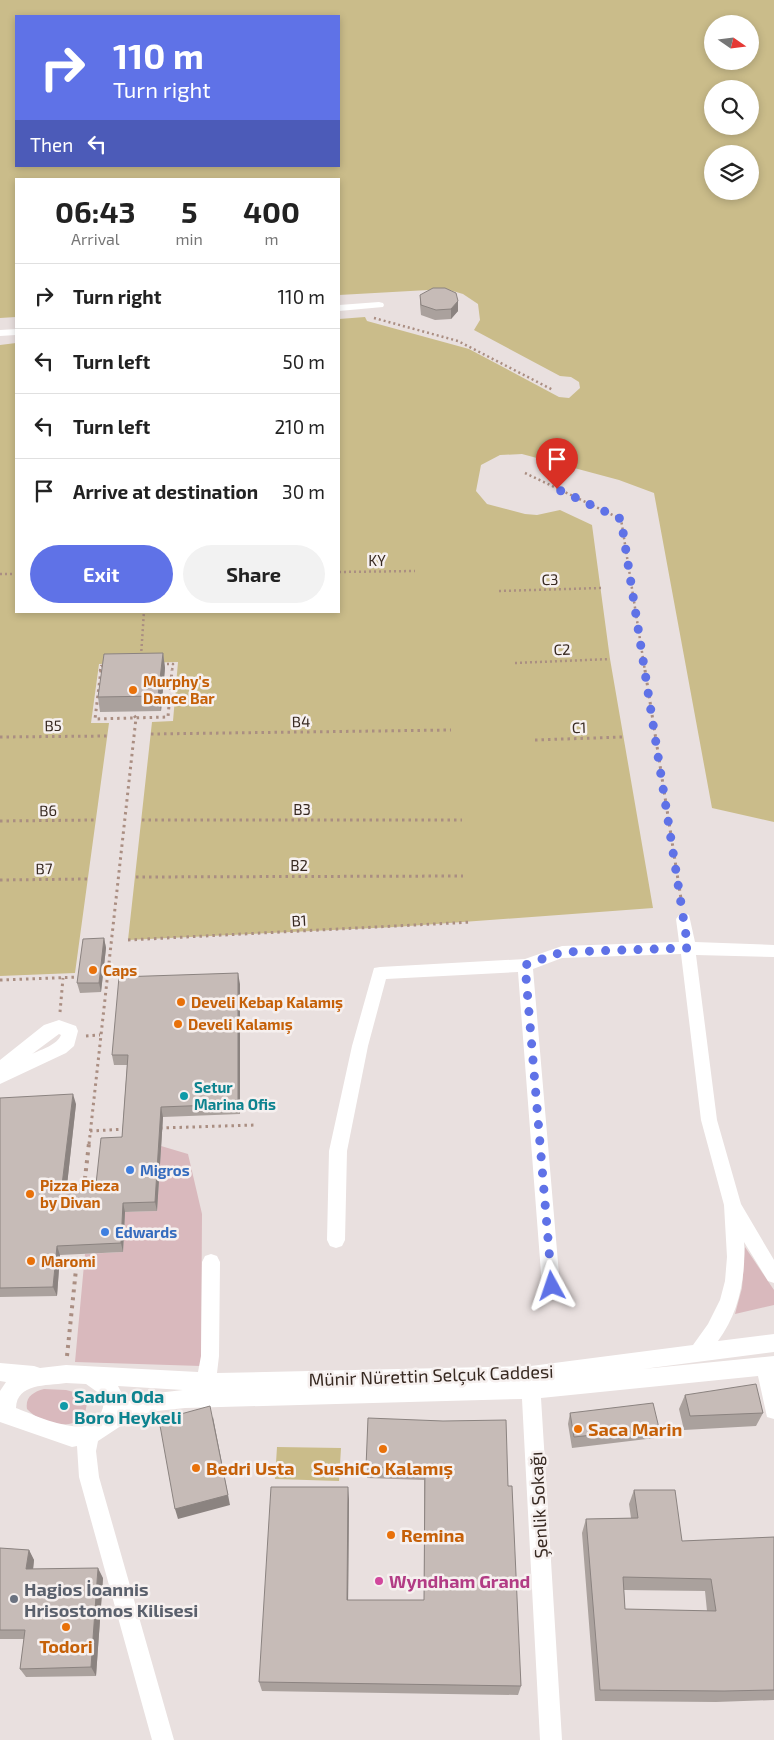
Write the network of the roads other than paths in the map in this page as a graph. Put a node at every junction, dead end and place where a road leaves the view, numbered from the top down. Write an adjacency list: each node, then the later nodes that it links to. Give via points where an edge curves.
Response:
1 (379, 305): 2 (street)
2 (340, 308)
3 (15, 332): 4 (street)
4 (0, 333)
5 (684, 919): 6 (street)
6 (688, 948): 7 (street); 8 (street, via 562,952); 11 (street, via 709,1120)
7 (774, 951)
8 (525, 965): 12 (street, via 380,973 360,1046 338,1151); 15 (street)
9 (0, 1070): 10 (street, via 50,1030 59,1027 70,1031 71,1036 65,1044)
10 (0, 1077)
11 (733, 1205): 14 (street); 17 (street, via 734,1281 729,1301 715,1330)
12 (336, 1240)
13 (211, 1262): 22 (street, via 210,1356)
14 (774, 1275)
15 (552, 1286)
16 (774, 1343): 17 (street, Münir Nürettin Selçuk Caddesi)
17 (698, 1353): 22 (street, Münir Nürettin Selçuk Caddesi, via 530,1375)
18 (770, 1366): 23 (street, Münir Nürettin Selçuk Caddesi); 24 (street)
19 (0, 1372): 21 (street, Münir Nürettin Selçuk Caddesi)
20 (86, 1374): 21 (street, Münir Nürettin Selçuk Caddesi); 22 (street, Münir Nürettin Selçuk Caddesi); 26 (street, via 110,1388 114,1396 114,1407)
21 (45, 1377): 25 (street, Münir Nürettin Selçuk Caddesi, via 27,1379 14,1386 7,1397)
22 (206, 1382)
23 (531, 1390): 26 (street, Münir Nürettin Selçuk Caddesi, via 185,1399 132,1408); 28 (street, Şenlik Sokağı)
24 (774, 1410)
25 (5, 1415): 26 (street, Münir Nürettin Selçuk Caddesi, via 72,1437)
26 (98, 1430): 27 (street, via 86,1451 89,1477)
27 (163, 1740)
28 (551, 1740)

